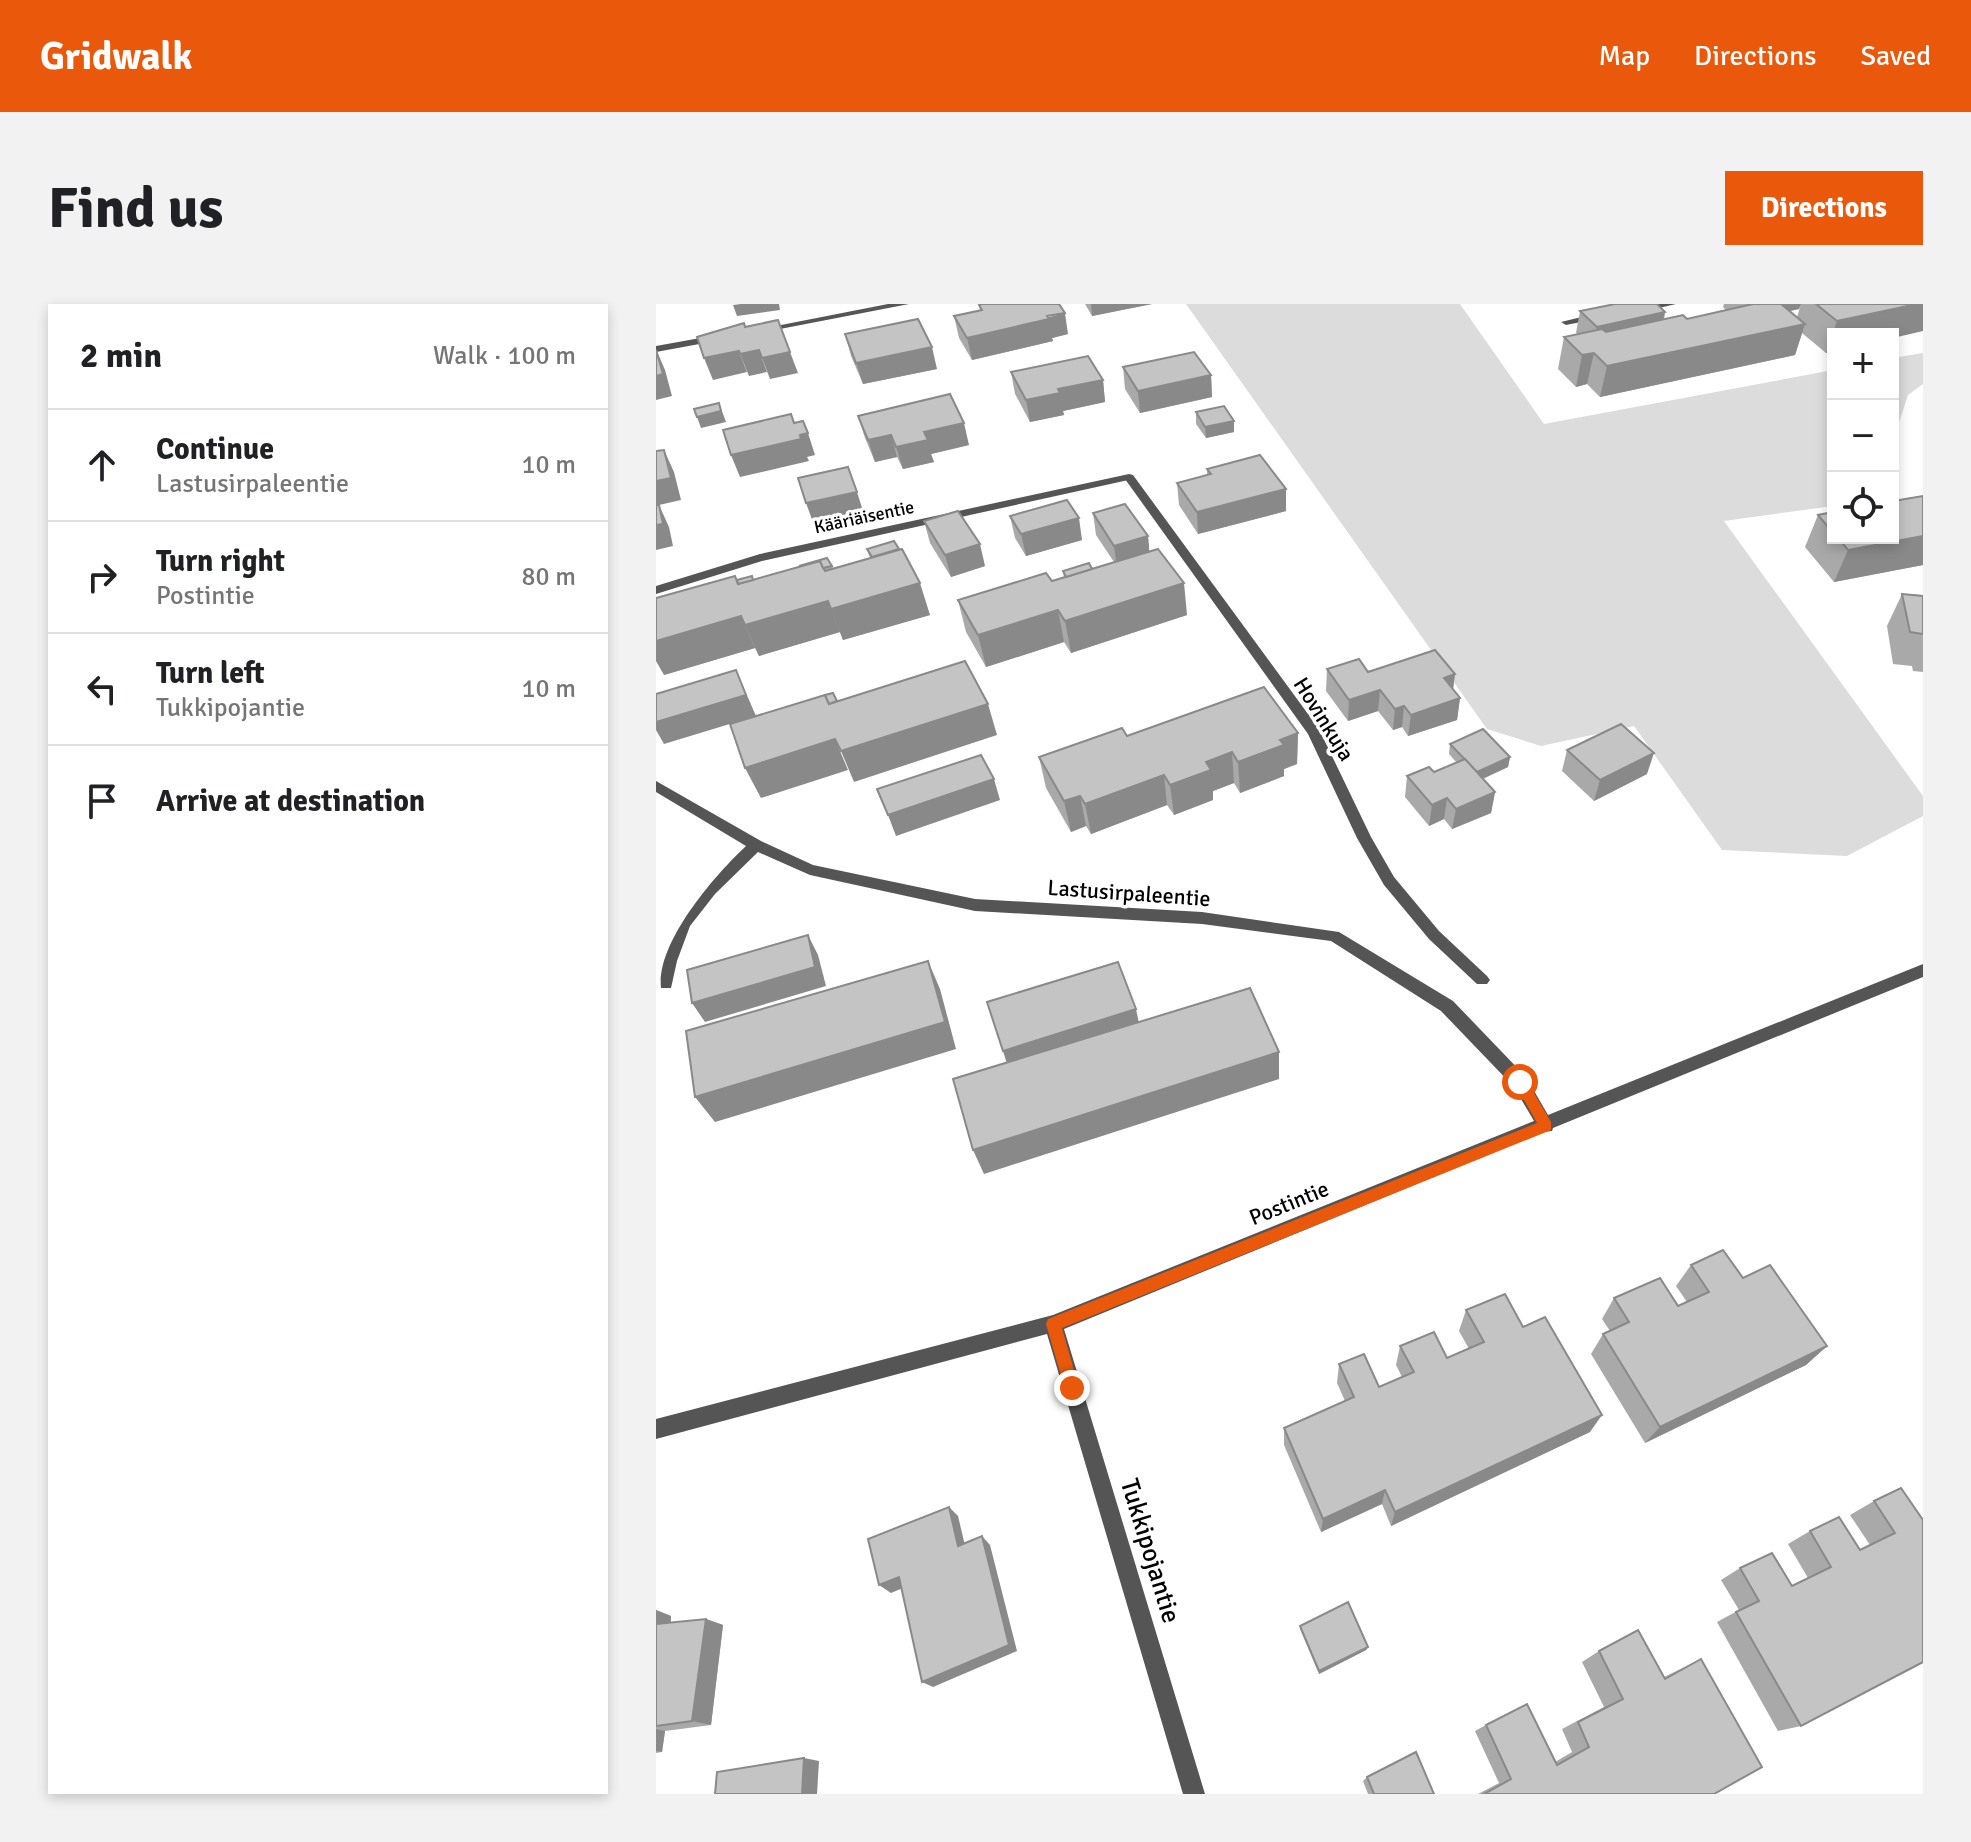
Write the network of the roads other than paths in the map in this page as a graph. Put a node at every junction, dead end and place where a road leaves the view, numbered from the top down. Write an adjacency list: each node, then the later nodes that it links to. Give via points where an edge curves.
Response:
1 (904, 304): 6 (street)
2 (1671, 304): 3 (street)
3 (1626, 312)
4 (1611, 314): 5 (street)
5 (1566, 322)
6 (749, 332)
7 (734, 335): 8 (street)
8 (656, 349)
9 (1129, 477): 10 (street, Kääriäisentie, via 760,558); 14 (street, Hovinkuja, via 1314,732 1389,881 1434,935)
10 (656, 590)
11 (656, 786): 12 (street, Lastusirpaleentie)
12 (756, 845): 15 (street, via 693,906 667,961); 16 (street, Lastusirpaleentie, via 810,870 975,905 1202,918 1334,936 1447,1006 1520,1082)
13 (1923, 970): 16 (street, Postintie)
14 (1482, 980)
15 (666, 984)
16 (1546, 1126): 17 (street, Postintie)
17 (1053, 1324): 18 (street, Postintie); 19 (street, Tukkipojantie)
18 (656, 1429)
19 (1194, 1794)

